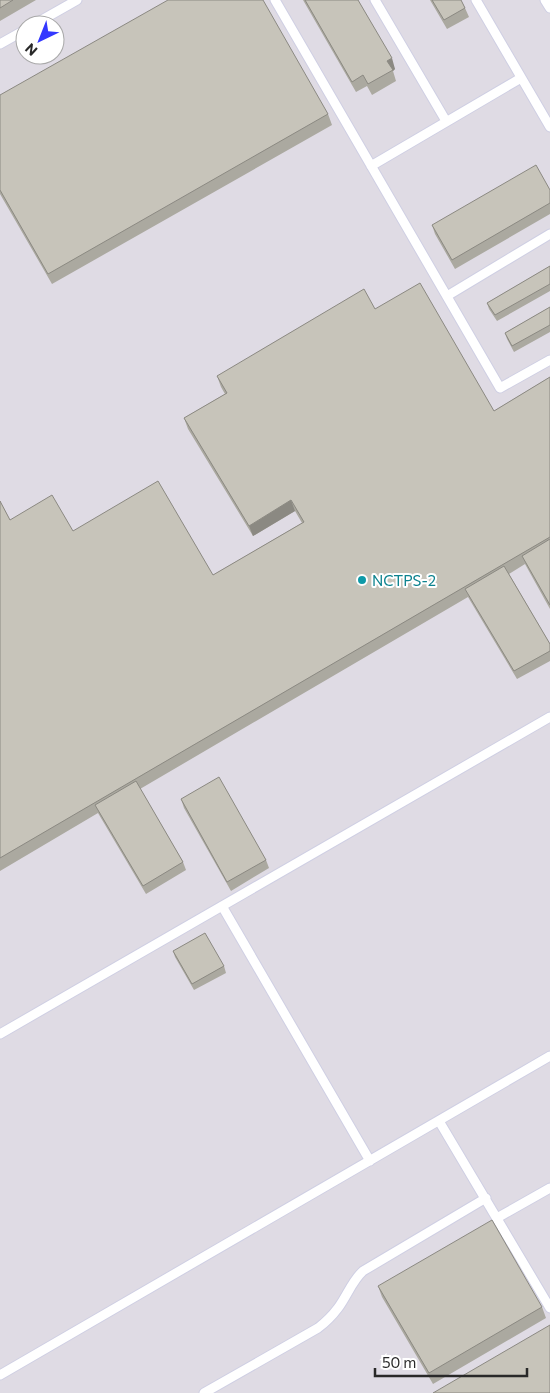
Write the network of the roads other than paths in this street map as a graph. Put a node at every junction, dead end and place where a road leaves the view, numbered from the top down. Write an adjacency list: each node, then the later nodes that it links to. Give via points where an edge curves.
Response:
1 (77, 0): 7 (lane)
2 (275, 0): 13 (lane)
3 (376, 0): 11 (lane)
4 (476, 0): 10 (lane)
5 (545, 0): 6 (lane)
6 (550, 8)
7 (51, 15)
8 (15, 36): 9 (lane)
9 (0, 44)
10 (521, 78): 11 (lane); 12 (lane)
11 (446, 121): 13 (lane)
12 (550, 127)
13 (371, 166): 15 (lane)
14 (550, 234): 15 (lane)
15 (447, 296): 16 (lane, via 500,388)
16 (550, 360)
17 (550, 718): 18 (lane)
18 (222, 906): 19 (lane); 22 (lane)
19 (0, 1034)
20 (550, 1056): 21 (lane)
21 (439, 1121): 22 (lane); 24 (lane)
22 (370, 1161): 27 (lane)
23 (550, 1188): 25 (lane)
24 (486, 1198): 25 (lane); 28 (lane, via 363,1271 339,1307 318,1328)
25 (497, 1218): 26 (lane)
26 (550, 1308)
27 (0, 1375)
28 (204, 1393)

